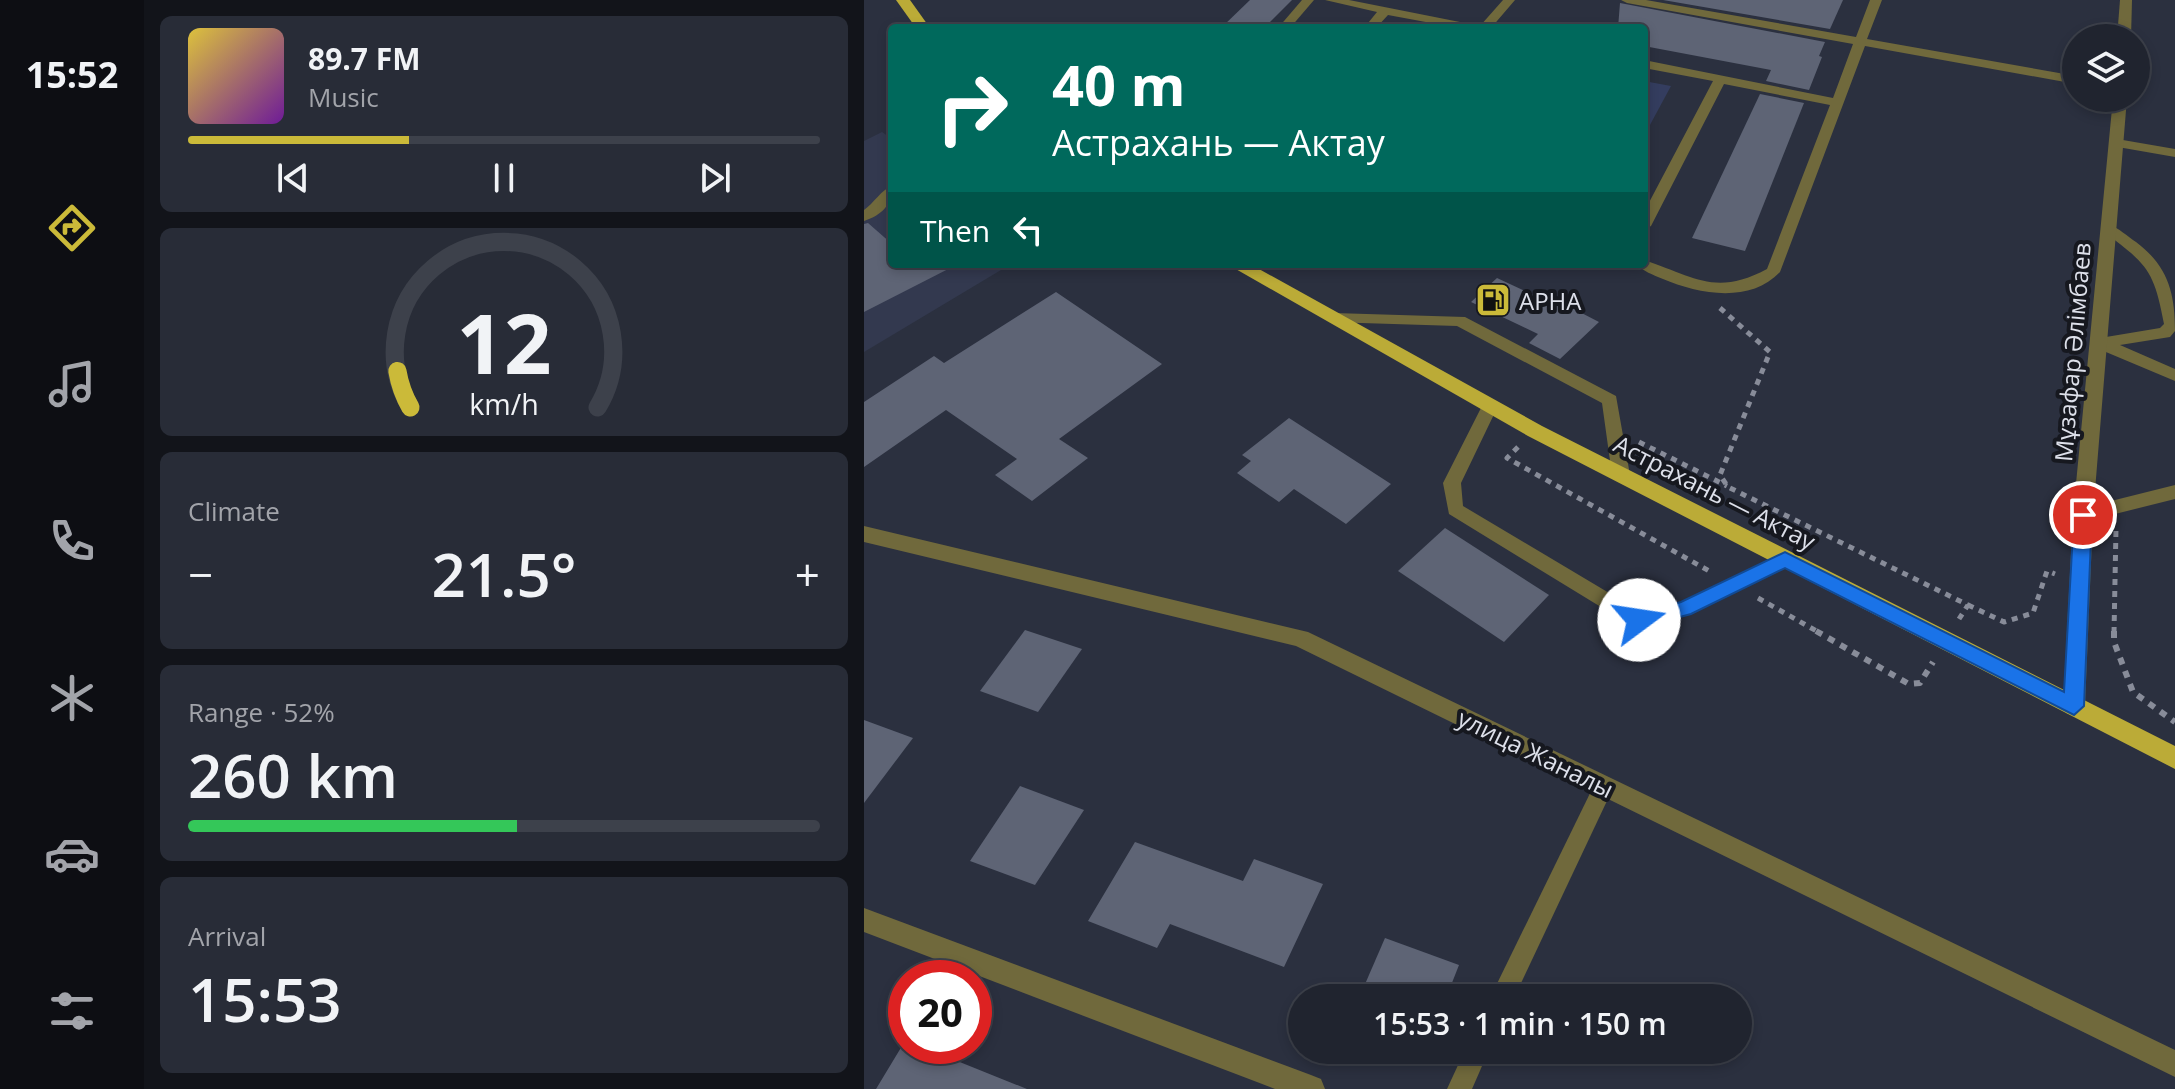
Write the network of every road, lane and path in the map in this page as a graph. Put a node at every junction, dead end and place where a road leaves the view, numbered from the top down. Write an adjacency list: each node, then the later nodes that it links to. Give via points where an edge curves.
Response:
1 (903, 0): 9 (highway)
2 (1308, 0): 10 (lane)
3 (1331, 0): 8 (lane)
4 (1509, 0): 13 (lane)
5 (1631, 0): 15 (lane)
6 (1876, 0): 15 (lane)
7 (2126, 0): 14 (street)
8 (1386, 10): 11 (lane); 12 (lane)
9 (920, 24)
10 (1287, 24)
11 (1374, 24)
12 (1456, 24)
13 (1488, 24)
14 (2125, 24)
15 (1859, 44): 17 (lane); 19 (lane)
16 (1648, 65): 18 (lane)
17 (2062, 78)
18 (1720, 80): 19 (lane); 25 (lane)
19 (1836, 102): 27 (lane, via 1773,272 1753,284 1694,288)
20 (2119, 112): 21 (street, Мұзафар Әлімбаев)
21 (2117, 143): 22 (street); 26 (street, Мұзафар Әлімбаев)
22 (2175, 153)
23 (888, 195): 24 (lane)
24 (864, 217)
25 (1648, 218)
26 (2109, 229): 30 (street, Мұзафар Әлімбаев); 30 (lane, via 2162,274 2172,325 2165,333)
27 (1648, 266)
28 (1243, 268): 29 (highway, Астрахань — Актау)
29 (1334, 318): 32 (highway, Астрахань — Актау); 33 (lane, via 1460,321 1610,400)
30 (2100, 343): 31 (lane); 38 (street, Мұзафар Әлімбаев)
31 (2175, 375)
32 (1490, 406): 34 (highway, Астрахань — Актау); 40 (lane, via 1452,483 1455,509 1639,620 1685,609)
33 (1614, 430): 34 (lane); 35 (path)
34 (1621, 475): 40 (highway, Астрахань — Актау)
35 (1728, 487)
36 (2175, 492): 37 (lane)
37 (2116, 507): 38 (lane); 42 (path)
38 (2083, 515): 41 (street, Мұзафар Әлімбаев)
39 (864, 534): 47 (street, улица Жаналы, via 1300,638)
40 (1785, 560): 44 (highway, Астрахань — Актау)
41 (2080, 582): 42 (path); 43 (path, via 2047,571 2033,613 2004,622); 44 (street, Мұзафар Әлімбаев)
42 (2115, 592): 45 (path, via 2114,642 2133,692)
43 (1968, 605)
44 (2074, 706): 46 (highway, Астрахань — Актау)
45 (2175, 722)
46 (2175, 758)
47 (1604, 786): 49 (lane); 51 (street, улица Жаналы)
48 (864, 920): 52 (street)
49 (1509, 984)
50 (1471, 1064): 53 (lane)
51 (2175, 1064)
52 (1311, 1089)
53 (1459, 1089)

